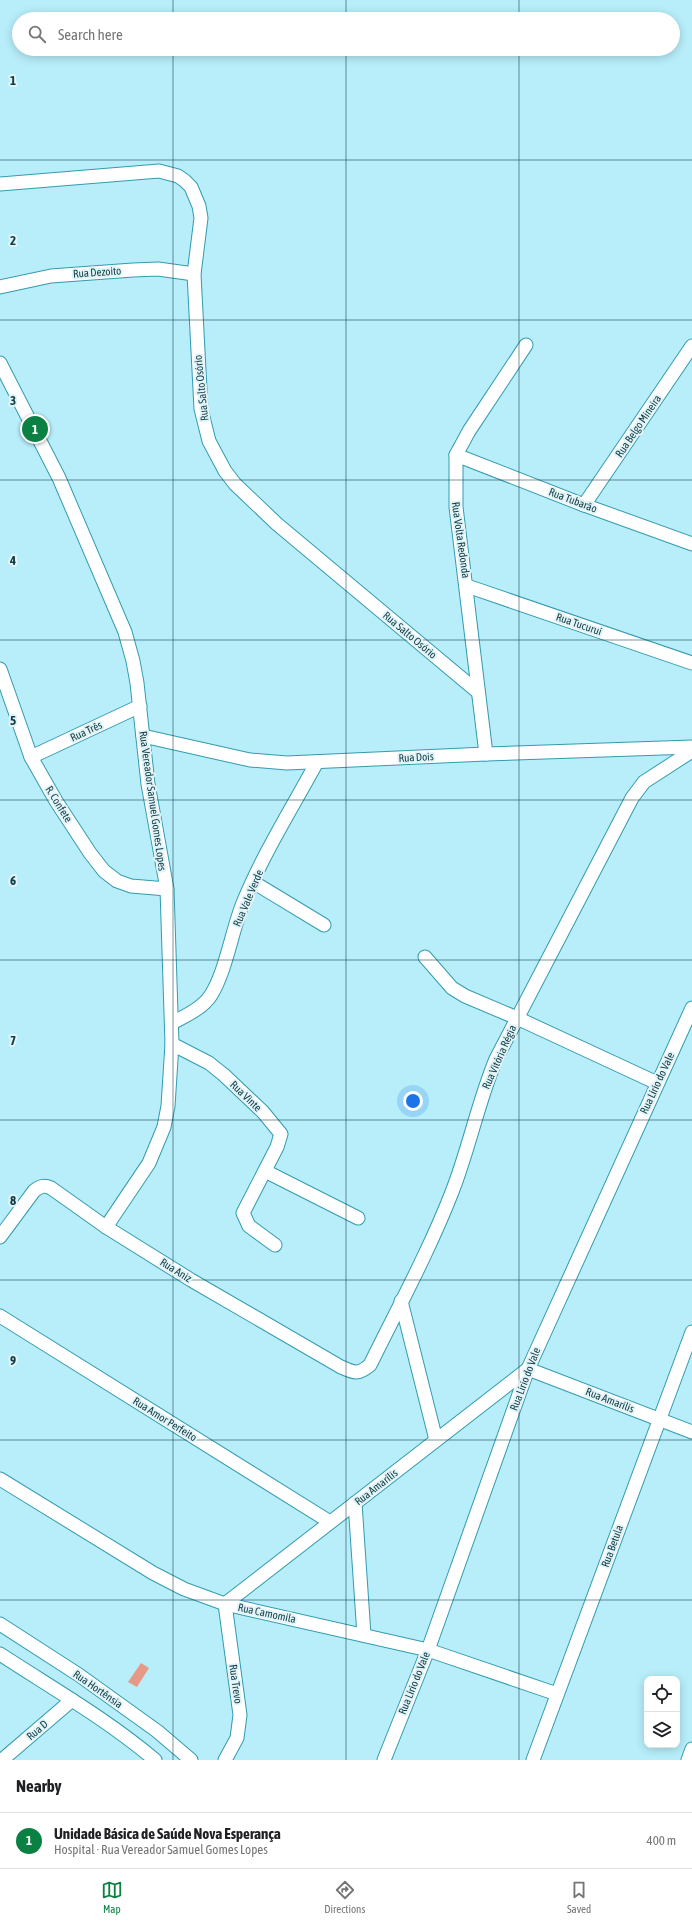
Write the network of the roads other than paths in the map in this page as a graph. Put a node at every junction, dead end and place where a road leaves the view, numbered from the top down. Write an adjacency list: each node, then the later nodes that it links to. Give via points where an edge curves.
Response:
1 (0, 184): 2 (street, Rua Salto Osório, via 143,171 159,171 178,176 191,187 201,218)
2 (194, 274): 3 (street, Rua Dezoito, via 158,268 51,276); 13 (street, Rua Salto Osório, via 201,409 209,441 225,472 277,524)
3 (0, 288)
4 (526, 345): 7 (street, Rua Volta Redonda, via 469,430)
5 (692, 346): 8 (street, Rua Belgo Mineira)
6 (0, 363): 14 (street, Rua Vereador Samuel Gomes Lopes, via 59,478 125,632 133,661)
7 (456, 455): 8 (street, Rua Tubarão); 10 (street, Rua Volta Redonda, via 456,507)
8 (584, 505): 9 (street, Rua Tubarão)
9 (692, 544)
10 (467, 586): 11 (street, Rua Tucuruí); 13 (street, Rua Volta Redonda)
11 (692, 663)
12 (0, 669): 19 (street, R. Confete)
13 (478, 692): 18 (street, Rua Volta Redonda)
14 (140, 706): 15 (street, Rua Vereador Samuel Gomes Lopes); 19 (street, Rua Três)
15 (143, 736): 20 (street, Rua Dois, via 250,760); 22 (street, Rua Vereador Samuel Gomes Lopes)
16 (692, 747): 18 (street, Rua Dois)
17 (692, 751): 26 (street, Rua Vitória Régia, via 652,776 634,794)
18 (486, 754): 20 (street, Rua Dois)
19 (31, 756): 22 (street, R. Confete, via 56,800 104,871 117,882)
20 (317, 762): 21 (street, Rua Vale Verde)
21 (253, 882): 23 (street); 27 (street, Rua Vale Verde, via 239,914 217,984 202,1005)
22 (167, 889): 27 (street, Rua Vereador Samuel Gomes Lopes)
23 (324, 926)
24 (425, 957): 26 (street, via 455,990)
25 (692, 1008): 29 (street, Rua Lírio do Vale)
26 (517, 1018): 29 (street); 35 (street, Rua Vitória Régia, via 486,1085 451,1193)
27 (172, 1023): 28 (street, Rua Vereador Samuel Gomes Lopes)
28 (172, 1044): 30 (street, Rua Vinte, via 209,1063 224,1075 279,1131 281,1138); 32 (street, Rua Vereador Samuel Gomes Lopes, via 164,1127 139,1180)
29 (657, 1083): 39 (street, Rua Lírio do Vale)
30 (266, 1171): 31 (street); 34 (street, Rua Vinte, via 244,1210 244,1217 253,1229)
31 (358, 1218)
32 (106, 1227): 33 (street, Rua Aniz, via 46,1186 34,1191); 38 (street, Rua Aniz, via 191,1280)
33 (0, 1237)
34 (275, 1245)
35 (401, 1301): 38 (street, Rua Vitória Régia, via 370,1365 362,1372 352,1372); 42 (street)
36 (0, 1316): 45 (street, Rua Amor Perfeito)
37 (692, 1332): 40 (street, Rua Betula)
38 (341, 1367)
39 (528, 1369): 40 (street, Rua Amarilis); 42 (street, Rua Amarílis); 49 (street, Rua Lírio do Vale)
40 (658, 1419): 41 (street, Rua Amarilis); 51 (street, Rua Betula)
41 (692, 1432)
42 (436, 1440): 44 (street, Rua Amarílis)
43 (0, 1478): 46 (street, Rua Camomila, via 153,1573 184,1589)
44 (355, 1503): 45 (street, Rua Amarílis); 48 (street)
45 (330, 1522): 46 (street, Rua Amarílis)
46 (225, 1604): 48 (street, Rua Camomila); 57 (street, Rua Trevo, via 240,1715 237,1738)
47 (0, 1624): 56 (street, Rua Hortênsia, via 79,1675 157,1731)
48 (364, 1635): 49 (street, Rua Camomila)
49 (428, 1650): 51 (street, Rua Camomila); 58 (street, Rua Lírio do Vale)
50 (0, 1654): 52 (street)
51 (557, 1694): 59 (street, Rua Betula)
52 (72, 1700): 54 (street, Rua D); 55 (street)
53 (692, 1749): 60 (street)
54 (2, 1760)
55 (156, 1760)
56 (191, 1760)
57 (225, 1760)
58 (384, 1760)
59 (533, 1760)
60 (688, 1760)

